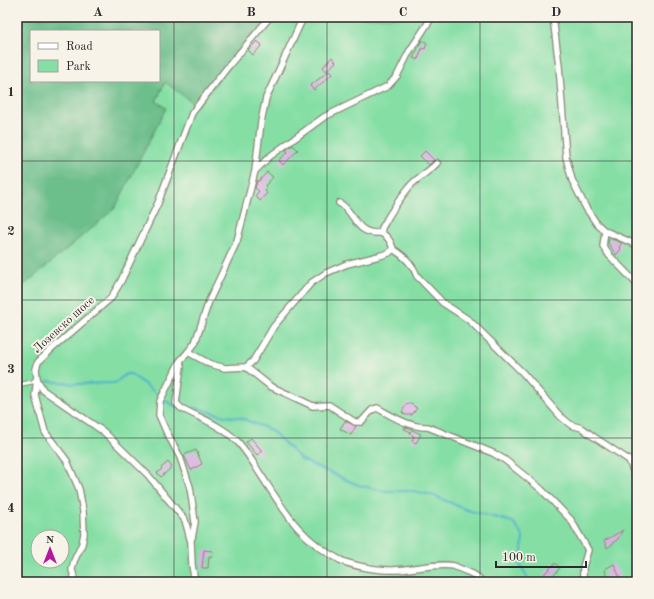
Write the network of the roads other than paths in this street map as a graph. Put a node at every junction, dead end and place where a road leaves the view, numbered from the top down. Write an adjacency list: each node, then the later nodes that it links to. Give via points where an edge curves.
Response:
1 (270, 17): 16 (street, Лозевско шосе, via 192,113 158,203 111,298 38,362)
2 (305, 17): 6 (street, via 266,98)
3 (432, 17): 6 (street, via 397,76 388,86 324,117 268,157)
4 (553, 17): 8 (street, via 566,157 572,180 586,208)
5 (437, 163): 9 (street, via 410,186 386,220)
6 (255, 171): 13 (street, via 237,241 210,301 195,343)
7 (339, 203): 9 (street, via 344,205 363,229 374,233)
8 (605, 231): 10 (street); 12 (street, via 604,246 608,255)
9 (382, 232): 11 (street)
10 (637, 245)
11 (393, 248): 15 (street, via 378,256 347,264 311,283 274,326 253,361); 18 (street, via 443,303 469,320 523,373 560,416 629,460)
12 (637, 284)
13 (188, 352): 14 (street); 15 (street, via 210,364 225,368)
14 (180, 361): 19 (street, via 160,401 159,415 180,457 190,487 195,522); 22 (street, via 176,403 238,442 290,518 311,541 351,564 391,570 450,566 471,573)
15 (246, 367): 23 (street, via 270,386 313,406 329,405 355,422 361,422 377,408 405,422 428,427 505,460 541,489 571,520 588,550 583,567)
16 (37, 379): 17 (lane); 19 (street, via 44,390 104,432 131,457 185,520); 20 (street, Лозевско шосе, via 34,394 44,432 67,461 79,489 84,534 74,561)
17 (17, 385)
18 (637, 480)
19 (191, 542): 21 (street)
20 (74, 577)
21 (195, 582)
22 (482, 582)
23 (583, 582)

